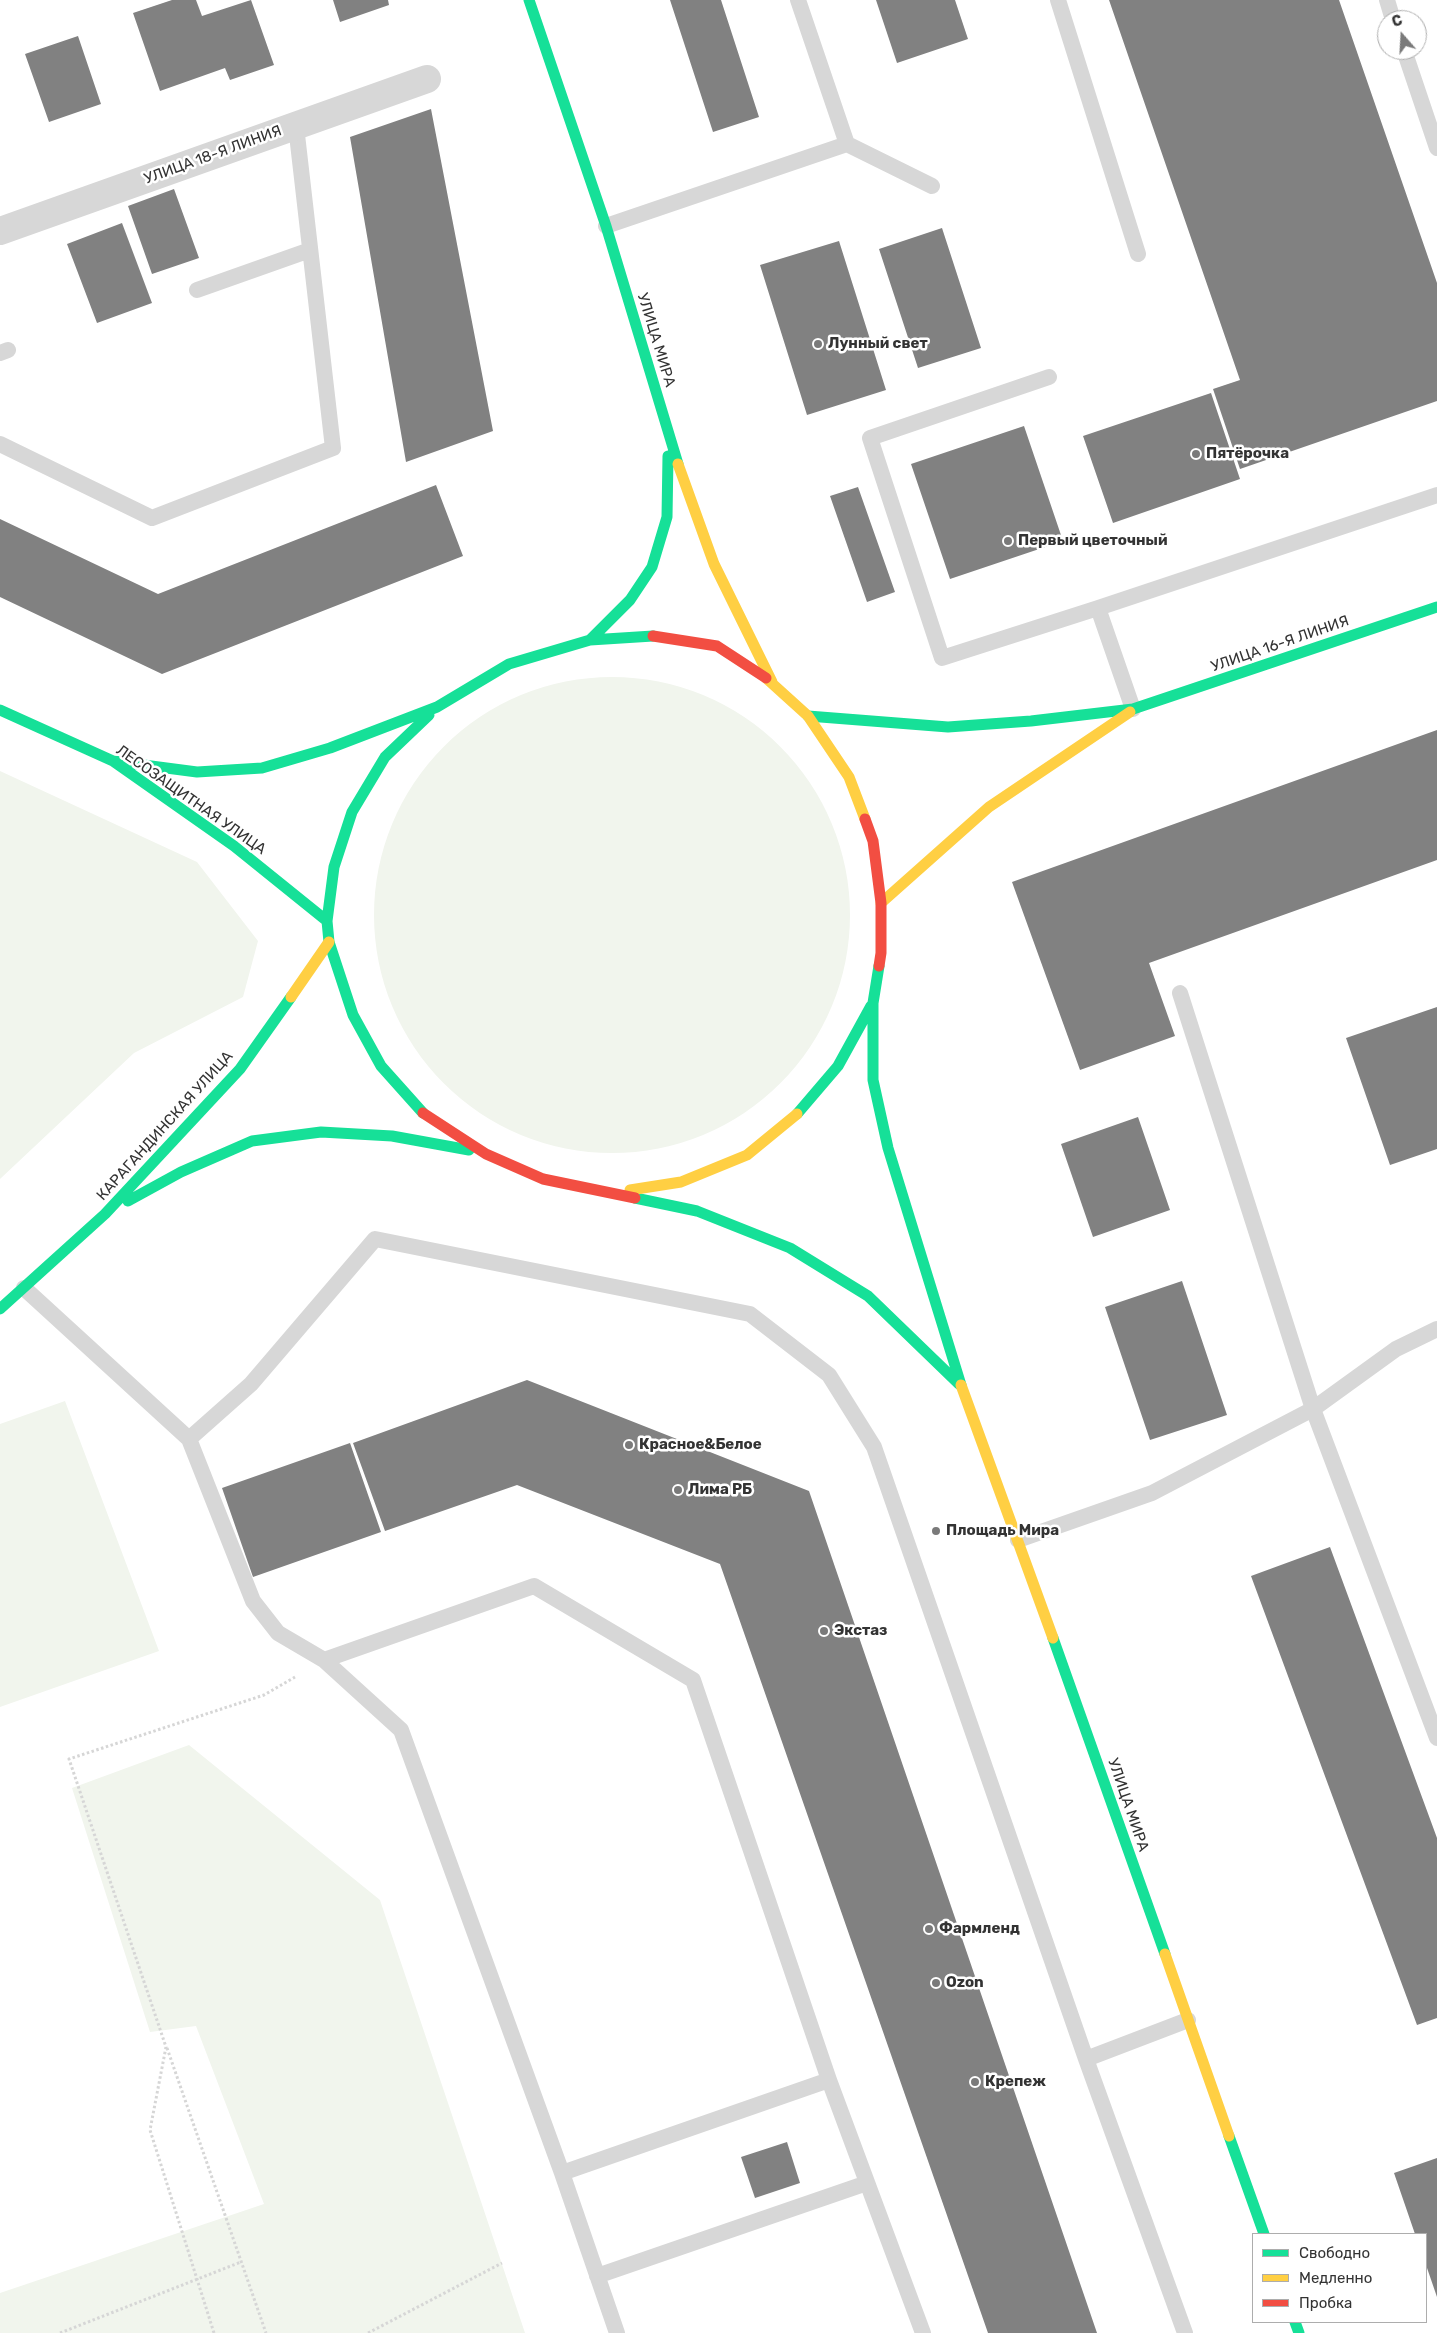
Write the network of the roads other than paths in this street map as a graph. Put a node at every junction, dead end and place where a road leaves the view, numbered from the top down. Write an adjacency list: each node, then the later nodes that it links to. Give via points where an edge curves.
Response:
1 (529, 0): 10 (main road, УЛИЦА МИРА)
2 (798, 0): 7 (lane)
3 (1058, 0): 13 (lane)
4 (1407, 60): 8 (lane)
5 (427, 79): 6 (street, УЛИЦА 18-Я ЛИНИЯ)
6 (296, 126): 11 (street, УЛИЦА 18-Я ЛИНИЯ); 12 (lane)
7 (847, 144): 9 (lane); 10 (lane)
8 (1437, 148)
9 (932, 186)
10 (606, 226): 16 (main road, УЛИЦА МИРА)
11 (0, 231)
12 (310, 250): 14 (lane); 17 (lane, via 333,448 152,518)
13 (1138, 254)
14 (198, 290)
15 (1049, 377): 20 (lane, via 870,438 942,658)
16 (668, 435): 21 (main road, via 667,517 652,567 630,600); 22 (main road, УЛИЦА МИРА, via 714,564)
17 (0, 444)
18 (1437, 495): 20 (lane)
19 (1437, 607): 24 (main road, УЛИЦА 16-Я ЛИНИЯ)
20 (1098, 608): 24 (lane)
21 (590, 640): 22 (main road, via 649,635 716,646); 23 (main road, via 510,664)
22 (772, 682): 26 (main road)
23 (437, 706): 27 (main road, via 330,748 262,768 197,772); 29 (main road, via 385,758 352,812 334,867)
24 (1133, 709): 26 (main road, via 948,727); 28 (main road, via 989,807)
25 (0, 710): 27 (main road, ЛЕСОЗАЩИТНАЯ УЛИЦА)
26 (808, 716): 28 (main road, via 849,777 873,841)
27 (114, 761): 29 (main road, ЛЕСОЗАЩИТНАЯ УЛИЦА, via 234,846)
28 (881, 903): 32 (main road, via 881,953)
29 (327, 921): 30 (main road)
30 (329, 942): 33 (main road, via 353,1015 381,1066 426,1116); 35 (main road, КАРАГАНДИНСКАЯ УЛИЦА, via 240,1068)
31 (1180, 992): 40 (lane)
32 (873, 1003): 34 (main road, via 838,1066 797,1114 746,1155 681,1182); 39 (main road, УЛИЦА МИРА, via 874,1080 888,1148)
33 (486, 1154): 34 (main road, via 543,1179); 35 (main road, via 384,1135 321,1132 252,1141 181,1172)
34 (612, 1193): 39 (main road, via 697,1211 790,1248 868,1296)
35 (105, 1214): 36 (main road, КАРАГАНДИНСКАЯ УЛИЦА)
36 (24, 1288): 37 (main road, КАРАГАНДИНСКАЯ УЛИЦА); 41 (lane)
37 (0, 1309)
38 (1437, 1329): 40 (lane, via 1396,1349)
39 (961, 1386): 42 (main road, УЛИЦА МИРА)
40 (1313, 1409): 42 (lane, via 1152,1493); 44 (lane)
41 (190, 1439): 43 (lane, via 253,1601 278,1632); 46 (lane, via 251,1384 375,1239 750,1314 829,1375 874,1447)
42 (1018, 1540): 45 (main road, УЛИЦА МИРА)
43 (324, 1660): 47 (lane, via 534,1586 694,1680); 48 (lane, via 402,1730)
44 (1437, 1738)
45 (1188, 2020): 46 (lane); 50 (main road, УЛИЦА МИРА)
46 (1086, 2059): 54 (lane)
47 (829, 2080): 48 (lane); 49 (lane)
48 (562, 2173): 51 (lane)
49 (867, 2183): 51 (lane); 53 (lane)
50 (1264, 2233)
51 (597, 2276): 52 (lane)
52 (617, 2333)
53 (923, 2333)
54 (1185, 2333)

